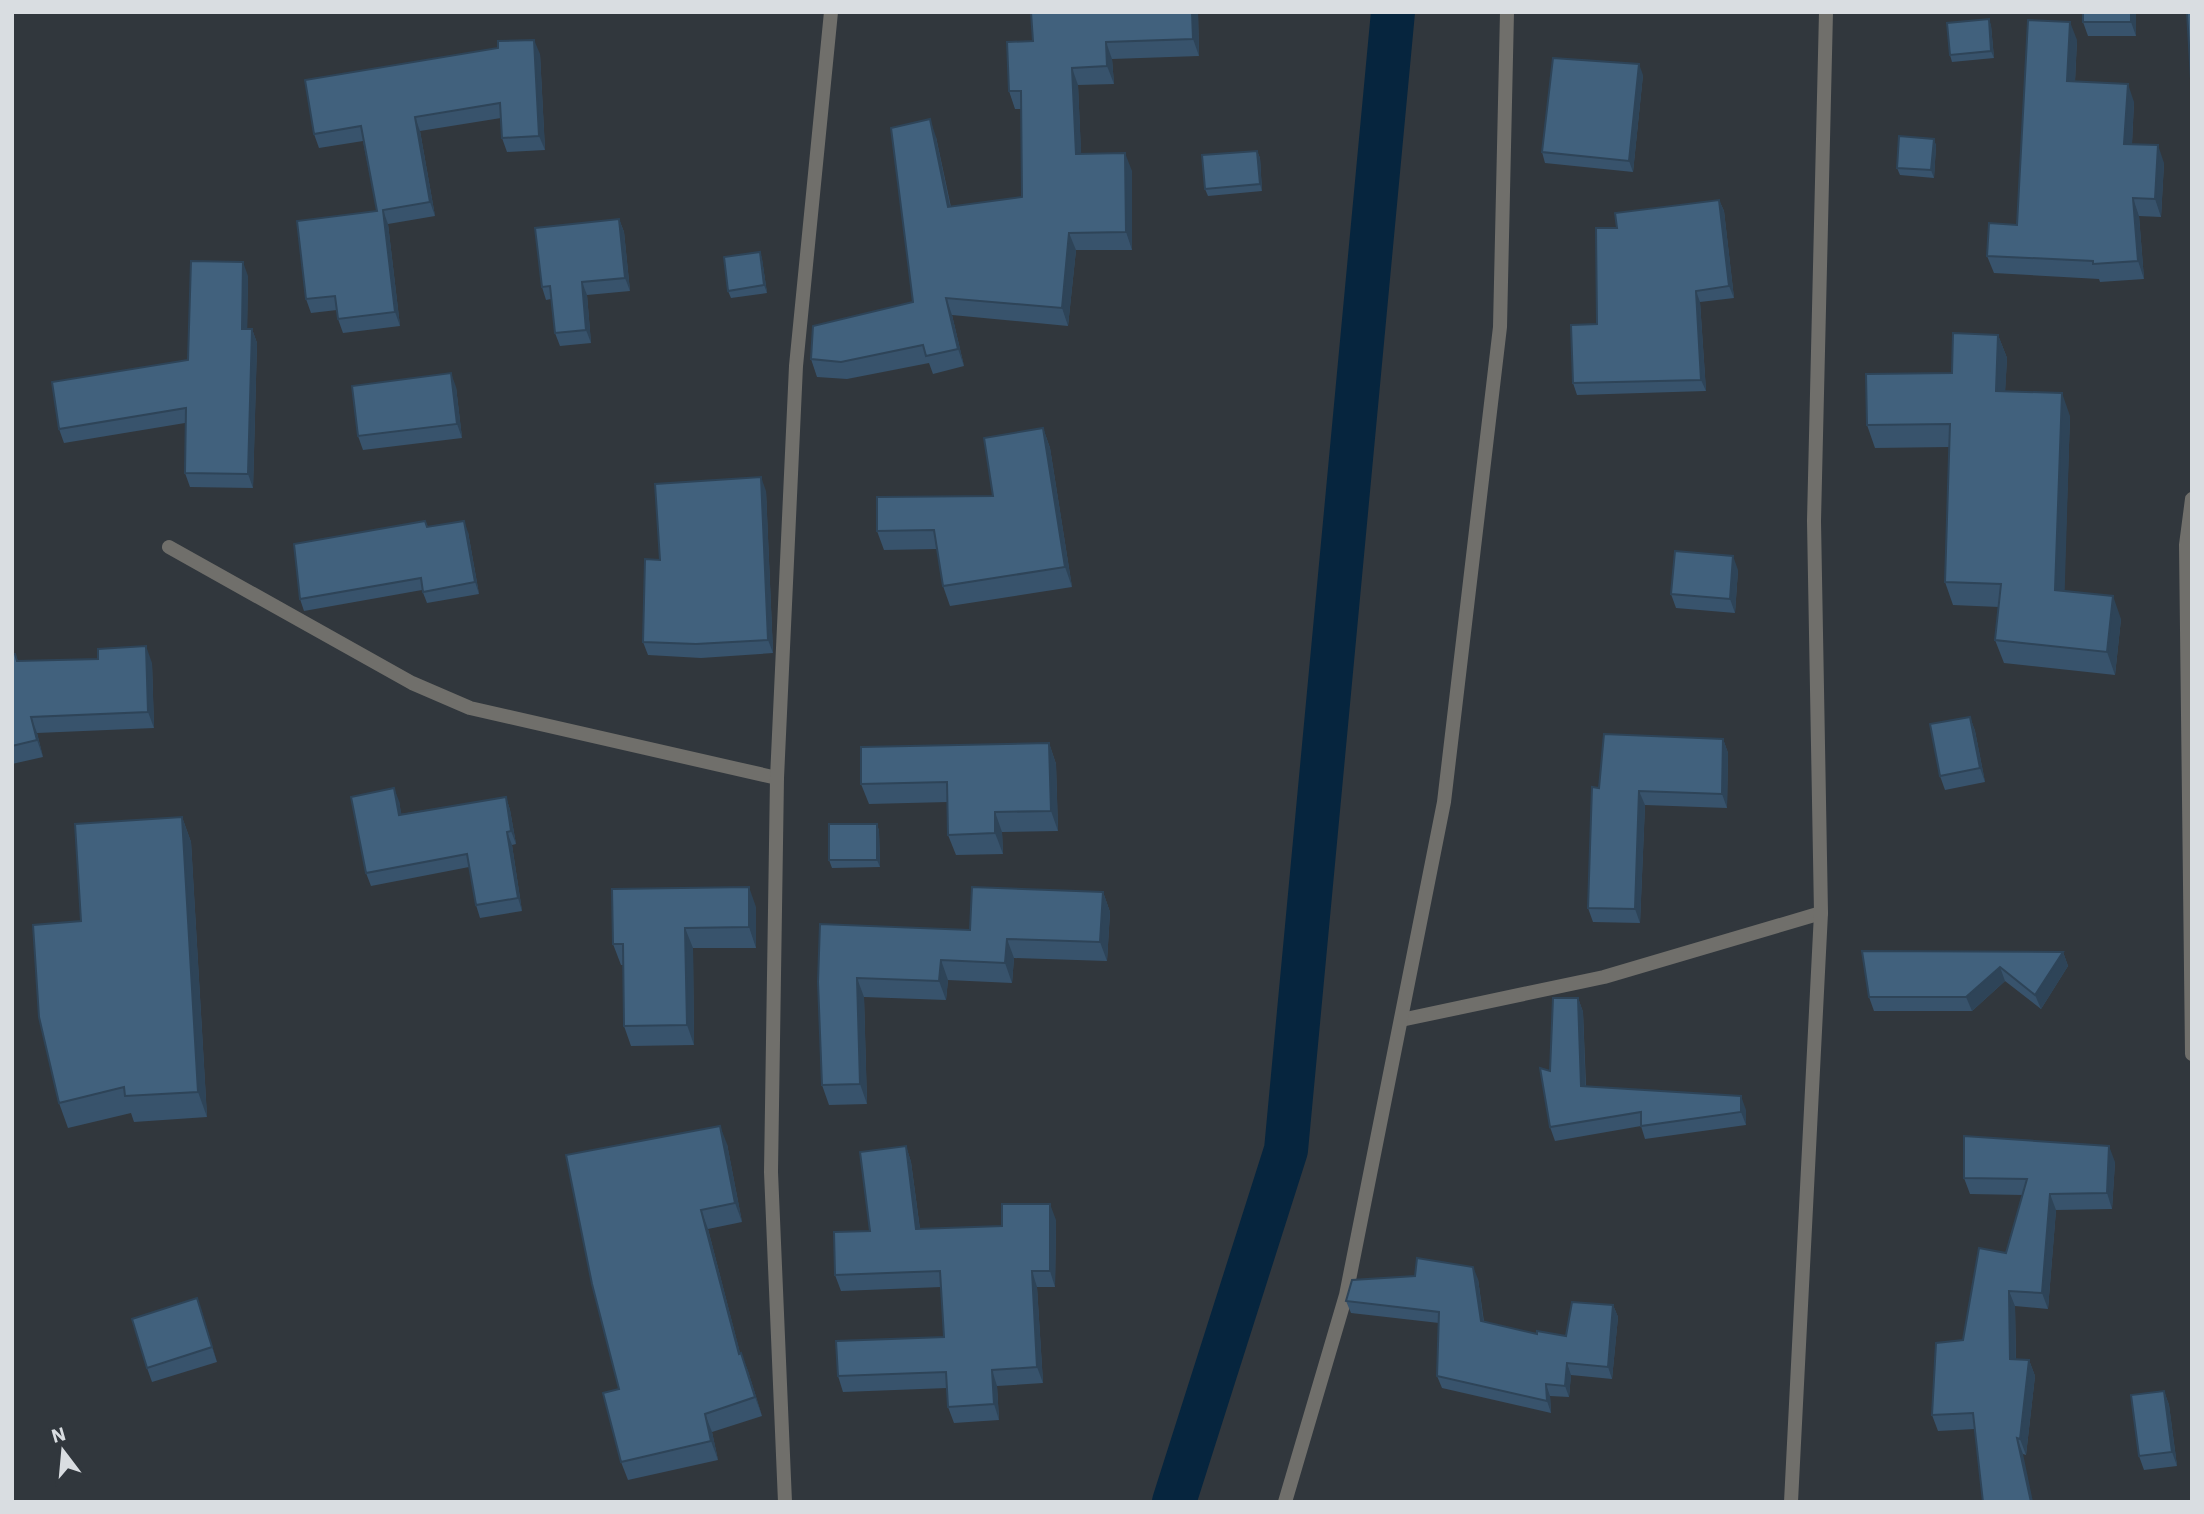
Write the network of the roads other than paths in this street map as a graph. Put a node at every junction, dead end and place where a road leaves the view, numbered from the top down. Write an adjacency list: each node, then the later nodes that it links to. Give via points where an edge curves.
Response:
1 (831, 12): 6 (street, via 796,366)
2 (1507, 12): 8 (street, via 1500,327 1444,802)
3 (1826, 12): 7 (street, via 1814,521)
4 (2192, 499): 9 (street, via 2186,545)
5 (169, 547): 6 (street, via 412,683 470,708)
6 (777, 778): 10 (street, via 771,1172)
7 (1821, 913): 8 (street, via 1604,977); 12 (street)
8 (1401, 1020): 11 (street, via 1346,1295)
9 (2192, 1054)
10 (785, 1502)
11 (1285, 1502)
12 (1791, 1502)

